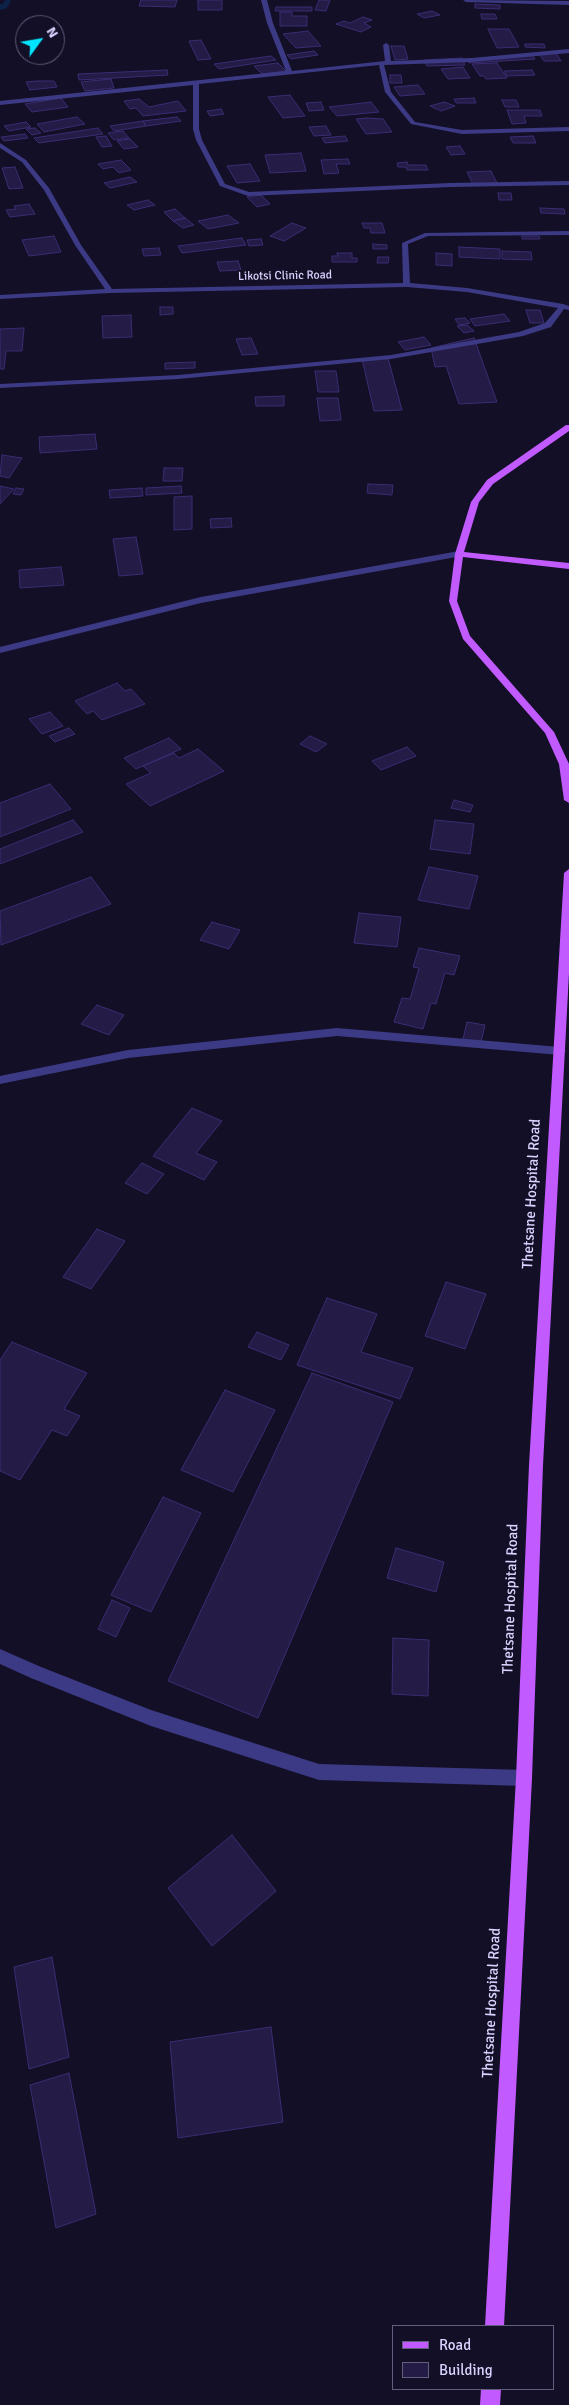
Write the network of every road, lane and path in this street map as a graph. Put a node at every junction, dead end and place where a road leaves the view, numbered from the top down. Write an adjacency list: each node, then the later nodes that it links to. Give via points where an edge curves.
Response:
1 (264, 0): 7 (street)
2 (466, 0): 3 (street)
3 (569, 3)
4 (386, 45): 6 (street)
5 (569, 51): 6 (street, via 472,60)
6 (384, 63): 7 (street); 10 (street, via 388,92 414,124 462,132)
7 (290, 73): 8 (street)
8 (196, 84): 9 (street); 12 (street, via 199,140 222,185 248,194)
9 (0, 104)
10 (569, 130)
11 (0, 145): 15 (street, via 24,161 47,189 78,245)
12 (569, 183)
13 (569, 233): 14 (street, via 427,234 405,243)
14 (408, 285): 15 (street, Likotsi Clinic Road); 17 (street, Likotsi Clinic Road, via 467,290)
15 (110, 292): 16 (street, Likotsi Clinic Road)
16 (0, 296)
17 (566, 307): 18 (street, via 548,325 520,334 391,357 178,377)
18 (0, 386)
19 (569, 427): 20 (main road, via 490,482 475,502)
20 (459, 554): 21 (main road); 22 (street, via 201,600); 23 (main road, via 453,601 466,637 549,732 564,764)
21 (569, 566)
22 (0, 650)
23 (569, 800)
24 (569, 873): 25 (main road, Thetsane Hospital Road)
25 (560, 1051): 26 (street, via 337,1032 128,1054); 28 (main road, Thetsane Hospital Road, via 536,1465)
26 (0, 1080)
27 (0, 1656): 28 (street, via 151,1718 319,1772)
28 (524, 1778): 29 (main road, Thetsane Hospital Road)
29 (494, 2325)
30 (491, 2390): 31 (main road)
31 (490, 2405)

